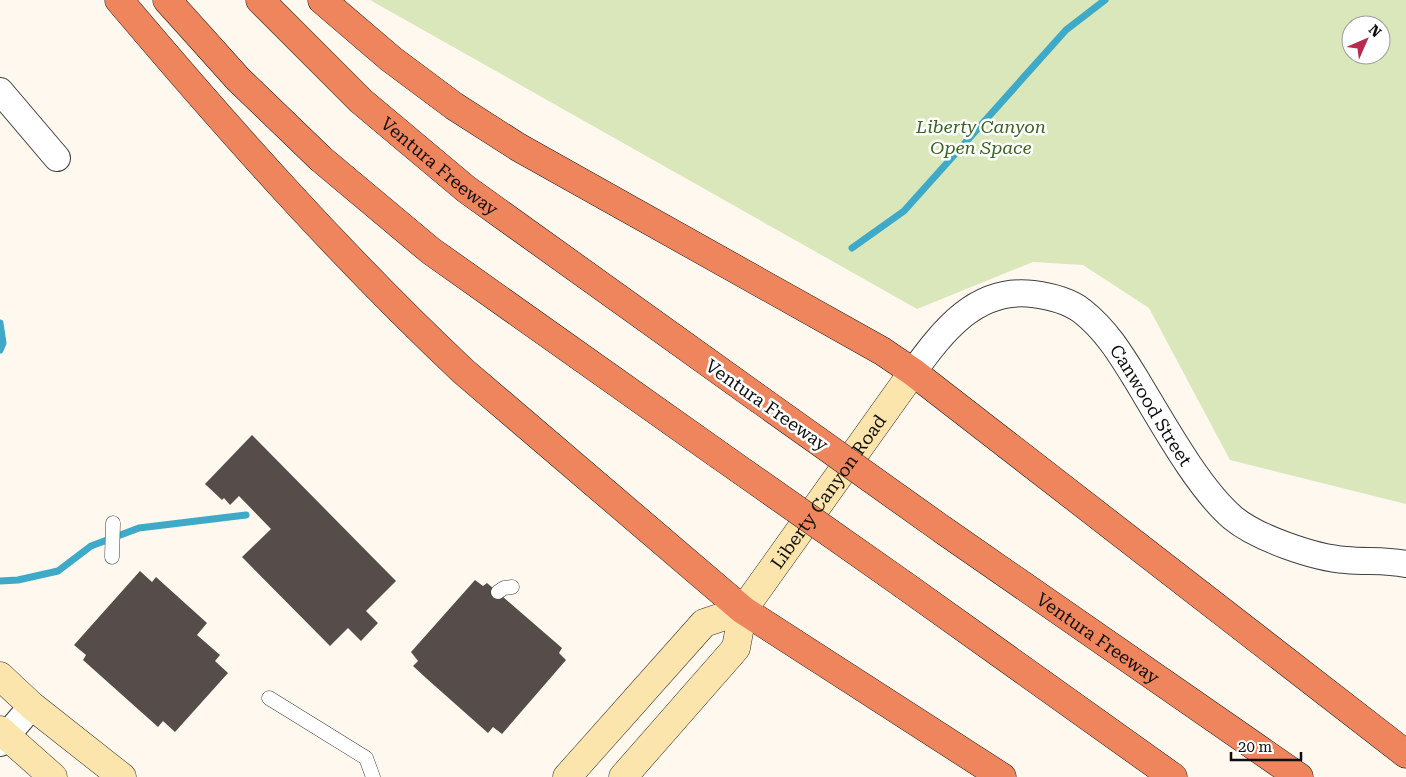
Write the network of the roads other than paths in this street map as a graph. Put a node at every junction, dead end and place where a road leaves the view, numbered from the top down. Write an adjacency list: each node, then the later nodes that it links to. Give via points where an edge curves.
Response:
1 (118, 0): 13 (highway, via 311,218 423,333 463,371)
2 (167, 0): 25 (highway, bridge, via 238,79 321,158 431,251)
3 (260, 0): 26 (highway, Ventura Freeway, bridge, via 361,101 466,188 944,530)
4 (322, 0): 7 (highway, via 390,59 518,147 882,351)
5 (0, 91): 6 (street)
6 (57, 158)
7 (913, 372): 10 (street, Canwood Street, via 944,330 966,310 990,298 1019,292 1050,296 1081,310 1110,337 1203,485 1234,518 1274,542 1344,560); 13 (street, Liberty Canyon Road); 18 (highway)
8 (112, 523): 9 (lane)
9 (112, 556)
10 (1406, 564)
11 (512, 587): 12 (lane)
12 (498, 592)
13 (743, 610): 22 (street, via 704,623); 23 (street, Liberty Canyon Road, via 736,648); 24 (highway)
14 (0, 676): 16 (street)
15 (269, 698): 21 (lane, via 366,758)
16 (32, 706): 17 (street); 20 (street)
17 (2, 736): 19 (street)
18 (1406, 754)
19 (53, 777)
20 (122, 777)
21 (373, 777)
22 (567, 777)
23 (622, 777)
24 (1002, 777)
25 (1173, 777)
26 (1299, 777)

